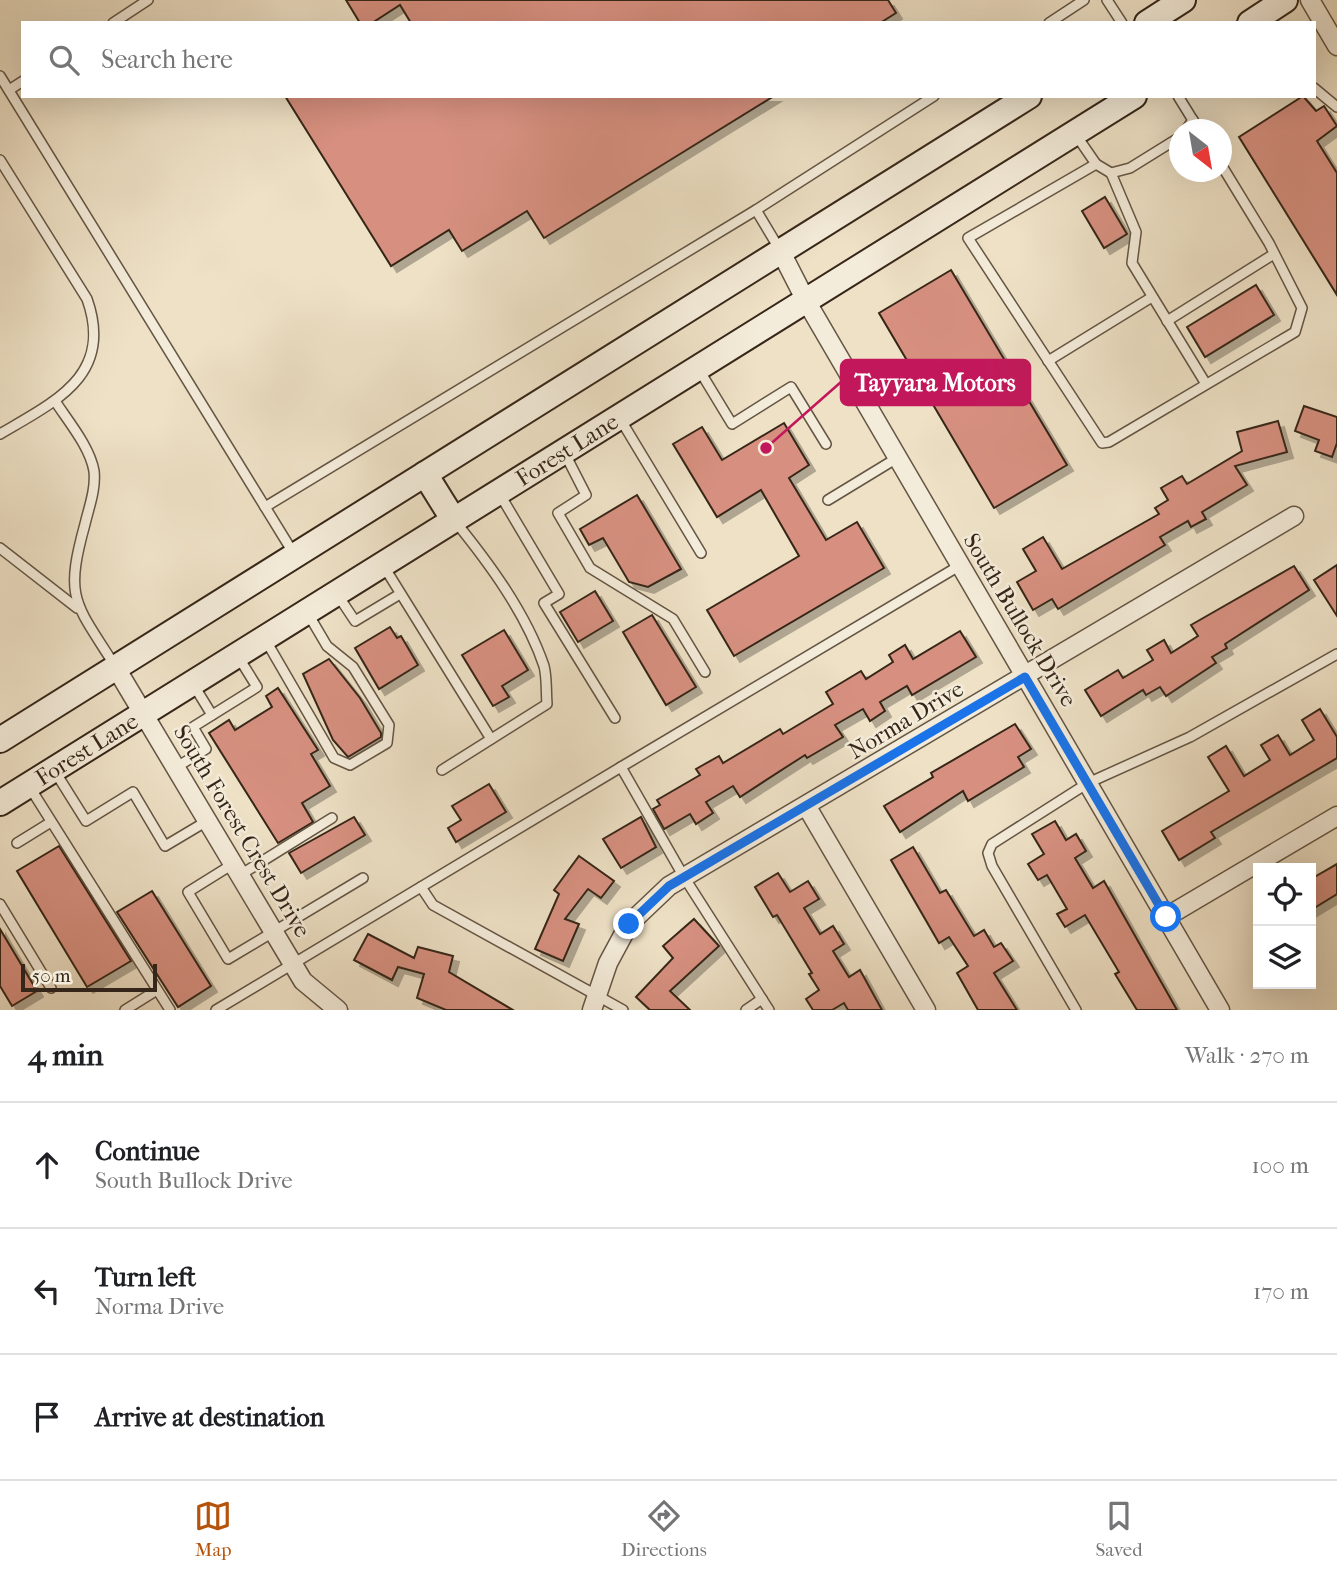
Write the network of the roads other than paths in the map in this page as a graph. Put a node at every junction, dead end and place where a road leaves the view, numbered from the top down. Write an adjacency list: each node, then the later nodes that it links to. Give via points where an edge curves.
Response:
1 (148, 0): 7 (lane)
2 (1084, 0): 8 (lane)
3 (1107, 0): 9 (lane)
4 (1183, 0): 10 (main road)
5 (1286, 0): 11 (main road)
6 (1310, 0): 12 (street)
7 (116, 21)
8 (1052, 21)
9 (1121, 21)
10 (1150, 21)
11 (1253, 21)
12 (1334, 34)
13 (0, 76): 15 (lane)
14 (21, 82): 15 (lane)
15 (9, 90): 47 (lane)
16 (1316, 90): 21 (lane)
17 (931, 98): 29 (lane)
18 (1027, 98): 30 (main road)
19 (1131, 98): 23 (main road, Forest Lane)
20 (1179, 98): 22 (lane)
21 (1337, 107)
22 (1192, 119)
23 (1075, 134): 26 (lane); 33 (main road, Forest Lane)
24 (1169, 144): 27 (lane, via 1130,168)
25 (0, 160): 38 (lane, via 87,299 96,323 95,346 82,375)
26 (1096, 163): 27 (lane); 35 (lane, via 968,238)
27 (1111, 173): 32 (lane, via 1136,232 1132,263)
28 (1231, 182): 31 (lane)
29 (756, 210): 30 (lane); 47 (lane)
30 (781, 252): 33 (street, South Bullock Drive); 44 (main road)
31 (1274, 254): 34 (lane); 37 (lane, via 1302,307 1295,332)
32 (1152, 297): 34 (lane); 35 (lane)
33 (804, 299): 36 (main road, Forest Lane); 43 (street, South Bullock Drive)
34 (1167, 321): 37 (lane)
35 (1048, 361): 37 (lane, via 1102,443)
36 (697, 367): 39 (main road, Forest Lane); 41 (lane, via 732,424 791,387)
37 (1206, 384)
38 (55, 401): 40 (lane); 57 (lane, via 94,471 93,494 73,568)
39 (618, 416): 42 (main road, Forest Lane); 51 (lane)
40 (0, 434)
41 (826, 444)
42 (563, 450): 45 (main road, Forest Lane); 63 (lane, via 586,495 558,513 590,568 673,618)
43 (897, 458): 46 (lane); 54 (street, South Bullock Drive)
44 (425, 474): 49 (main road); 52 (main road)
45 (498, 491): 49 (main road, Forest Lane); 68 (lane, via 559,594 544,603)
46 (828, 500)
47 (265, 507): 52 (lane)
48 (1294, 516): 64 (street, Norma Drive)
49 (453, 519): 53 (main road, Forest Lane); 69 (lane, via 483,556 544,667 547,704)
50 (0, 548): 57 (lane)
51 (701, 553)
52 (295, 555): 62 (main road)
53 (382, 563): 55 (main road, Forest Lane); 56 (lane)
54 (960, 566): 64 (street, South Bullock Drive); 71 (lane)
55 (336, 592): 56 (lane, via 355,621); 58 (main road, Forest Lane)
56 (400, 594): 69 (lane)
57 (79, 609): 62 (lane)
58 (306, 611): 59 (main road, Forest Lane); 59 (lane, via 327,646 353,667 389,725 387,743 350,765 334,758)
59 (264, 636): 60 (main road, Forest Lane)
60 (236, 654): 65 (main road, Forest Lane); 67 (lane, via 257,687)
61 (1337, 654): 75 (lane, via 1190,737)
62 (116, 668): 66 (street, South Forest Crest Drive); 70 (main road)
63 (705, 672)
64 (1025, 677): 75 (street, South Bullock Drive); 78 (street, Norma Drive)
65 (192, 681): 66 (main road, Forest Lane); 67 (lane)
66 (142, 712): 72 (street, South Forest Crest Drive); 73 (main road, Forest Lane)
67 (212, 715): 72 (lane, via 193,727 206,749)
68 (615, 718)
69 (491, 739): 74 (lane)
70 (0, 740)
71 (621, 767): 85 (lane); 87 (lane)
72 (175, 768): 81 (street, South Forest Crest Drive)
73 (53, 769): 76 (main road, Forest Lane); 81 (lane, via 86,821 134,792 165,846)
74 (442, 770)
75 (1088, 783): 89 (street, South Bullock Drive); 104 (lane, via 992,844 988,853)
76 (28, 785): 77 (main road, Forest Lane); 82 (lane)
77 (0, 803)
78 (807, 807): 85 (street, Norma Drive); 103 (street)
79 (1337, 816): 89 (street)
80 (332, 818): 84 (lane)
81 (207, 821): 84 (street, South Forest Crest Drive)
82 (51, 822): 83 (lane); 93 (lane)
83 (17, 843)
84 (236, 870): 90 (street, South Forest Crest Drive); 90 (lane, via 188,892 221,948 228,959)
85 (684, 877): 94 (lane); 95 (street, Norma Drive, via 629,924)
86 (363, 878): 90 (lane)
87 (421, 887): 91 (lane); 95 (lane, via 433,905)
88 (0, 904): 92 (lane)
89 (1166, 917): 105 (street, South Bullock Drive)
90 (273, 932): 91 (street, South Forest Crest Drive)
91 (292, 963): 98 (lane); 99 (street, South Forest Crest Drive, via 303,981)
92 (51, 988)
93 (157, 990): 96 (lane); 97 (lane)
94 (762, 999): 101 (lane); 102 (lane)
95 (594, 1002): 100 (lane)
96 (125, 1010)
97 (170, 1010)
98 (216, 1010)
99 (338, 1010)
100 (623, 1010)
101 (746, 1010)
102 (769, 1010)
103 (926, 1010)
104 (1076, 1010)
105 (1220, 1010)

